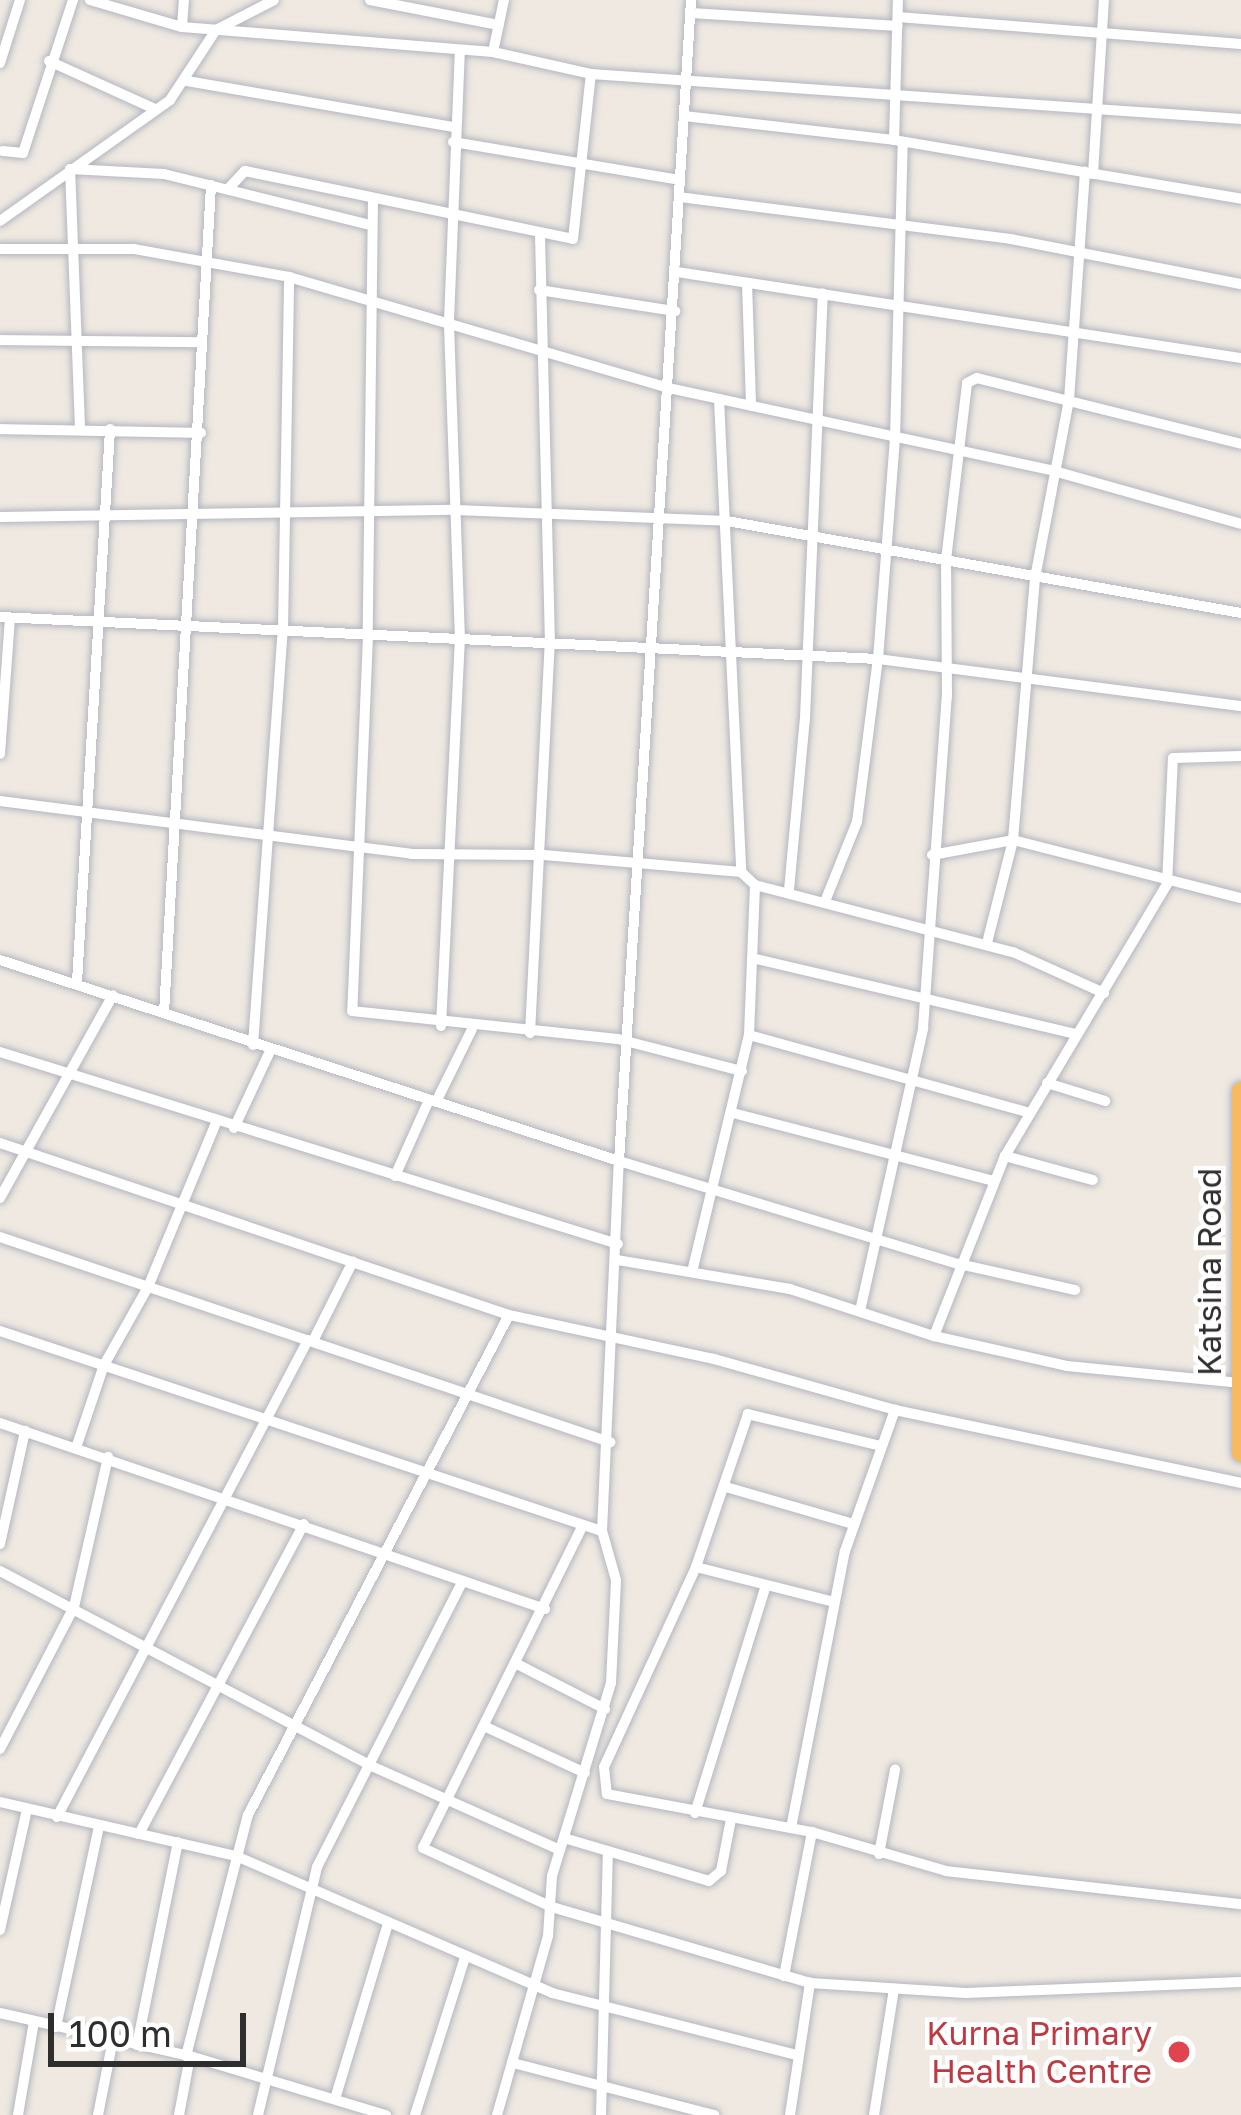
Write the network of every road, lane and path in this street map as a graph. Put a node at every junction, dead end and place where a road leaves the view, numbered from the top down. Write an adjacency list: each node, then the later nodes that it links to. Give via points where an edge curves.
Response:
1 (20, 0): 21 (street)
2 (73, 0): 20 (street)
3 (90, 0): 10 (street)
4 (184, 0): 14 (street)
5 (274, 0): 15 (street)
6 (370, 0): 13 (street)
7 (504, 0): 13 (street)
8 (898, 0): 12 (street)
9 (1104, 0): 16 (street)
10 (108, 3): 14 (street)
11 (691, 6): 12 (street); 23 (street)
12 (898, 22): 16 (street); 25 (street)
13 (499, 25): 19 (street)
14 (182, 27): 15 (street)
15 (216, 30): 18 (street); 24 (street)
16 (1102, 31): 17 (street); 26 (street)
17 (1241, 44)
18 (460, 51): 19 (street); 30 (street)
19 (494, 52): 22 (street)
20 (49, 61): 27 (street); 33 (street, via 23,153)
21 (0, 63)
22 (591, 74): 23 (street); 34 (street)
23 (686, 80): 25 (street); 28 (street)
24 (187, 81): 27 (street); 30 (street)
25 (896, 94): 26 (street); 31 (street)
26 (1098, 108): 29 (street); 36 (street)
27 (154, 109): 35 (street)
28 (684, 116): 31 (street); 37 (street)
29 (1241, 119)
30 (454, 127): 32 (street)
31 (898, 141): 36 (street); 46 (street)
32 (453, 142): 34 (street); 43 (street)
33 (3, 152)
34 (581, 163): 37 (street); 47 (street, via 579,233)
35 (70, 169): 38 (street); 44 (street); 49 (street)
36 (1089, 173): 42 (street); 50 (street)
37 (679, 180): 40 (street)
38 (211, 184): 39 (street); 51 (street)
39 (228, 189): 41 (street, via 245,171); 45 (street)
40 (679, 196): 46 (street); 52 (street)
41 (373, 198): 43 (street); 45 (street)
42 (1241, 199)
43 (452, 214): 47 (street); 61 (street)
44 (0, 221)
45 (370, 225): 58 (street)
46 (896, 226): 50 (street); 59 (street)
47 (540, 236): 56 (street)
48 (0, 249): 49 (street)
49 (73, 249): 51 (street); 64 (street)
50 (1080, 254): 55 (street); 62 (street)
51 (203, 259): 53 (street); 65 (street)
52 (677, 272): 54 (street); 60 (street)
53 (289, 277): 58 (street); 83 (street, via 282,339)
54 (747, 283): 57 (street); 71 (street)
55 (1241, 284)
56 (538, 290): 60 (street); 66 (street)
57 (823, 293): 59 (street); 72 (street)
58 (367, 298): 61 (street); 82 (street)
59 (898, 301): 62 (street); 77 (street)
60 (675, 311): 68 (street)
61 (449, 321): 66 (street); 81 (street)
62 (1076, 331): 67 (street); 70 (street)
63 (0, 340): 64 (street)
64 (75, 340): 65 (street); 73 (street)
65 (199, 342): 76 (street)
66 (539, 347): 68 (street); 84 (street)
67 (1241, 358)
68 (668, 388): 69 (street); 88 (street)
69 (719, 399): 71 (street); 89 (street)
70 (1069, 400): 78 (street); 79 (street, via 972,377); 80 (street)
71 (751, 406): 72 (street)
72 (822, 421): 77 (street); 91 (street)
73 (80, 428): 74 (street); 75 (street)
74 (0, 429)
75 (110, 429): 76 (street); 86 (street)
76 (201, 433): 87 (street)
77 (895, 439): 79 (street); 92 (street)
78 (1241, 445)
79 (960, 453): 80 (street); 93 (street)
80 (1054, 472): 90 (street); 94 (street)
81 (456, 510): 82 (street); 84 (street); 101 (street)
82 (369, 512): 83 (street); 100 (street)
83 (286, 515): 87 (street); 99 (street)
84 (547, 516): 88 (street); 102 (street)
85 (0, 517): 86 (street)
86 (106, 518): 87 (street); 97 (street)
87 (197, 518): 98 (street)
88 (661, 519): 89 (street); 103 (street)
89 (728, 521): 91 (street); 105 (street)
90 (1241, 524)
91 (807, 536): 92 (street); 104 (street)
92 (886, 549): 93 (street); 106 (street)
93 (946, 560): 94 (street); 107 (street)
94 (1035, 578): 95 (street); 108 (street)
95 (1241, 613)
96 (5, 617): 97 (street); 110 (street)
97 (96, 623): 98 (street); 113 (street)
98 (191, 626): 99 (street); 114 (street)
99 (283, 630): 100 (street); 115 (street)
100 (368, 636): 101 (street); 117 (street)
101 (460, 640): 102 (street); 118 (street)
102 (550, 644): 103 (street); 119 (street)
103 (652, 651): 105 (street); 121 (street)
104 (806, 654): 105 (street); 106 (street); 125 (street)
105 (736, 655): 122 (street)
106 (878, 659): 107 (street); 127 (street, via 860,808)
107 (946, 666): 108 (street); 120 (street)
108 (1023, 672): 109 (street); 116 (street)
109 (1241, 706)
110 (0, 754)
111 (1241, 756): 123 (street, via 1174,758)
112 (0, 801): 113 (street)
113 (84, 813): 114 (street); 132 (street)
114 (177, 827): 115 (street); 136 (street)
115 (267, 833): 117 (street); 143 (street)
116 (1013, 840): 120 (street); 123 (street); 129 (street)
117 (356, 844): 118 (street); 137 (street, via 352,1011)
118 (452, 855): 119 (street); 137 (street)
119 (544, 855): 121 (street); 139 (street)
120 (932, 855): 128 (street)
121 (641, 863): 122 (street); 142 (street)
122 (741, 872): 124 (street)
123 (1166, 884): 126 (street); 133 (street)
124 (755, 885): 125 (street); 130 (street)
125 (789, 890): 127 (street)
126 (1241, 898)
127 (826, 899): 128 (street)
128 (932, 926): 129 (street); 135 (street)
129 (986, 943): 133 (street)
130 (752, 958): 135 (street); 141 (street)
131 (0, 959): 132 (street)
132 (77, 982): 134 (street)
133 (1104, 993): 140 (street)
134 (113, 995): 136 (street); 147 (street)
135 (926, 1002): 140 (street); 148 (street)
136 (164, 1013): 143 (street)
137 (441, 1026): 138 (street)
138 (472, 1029): 139 (street); 151 (street)
139 (530, 1033): 142 (street)
140 (1076, 1034): 149 (street)
141 (749, 1035): 146 (street); 148 (street)
142 (630, 1042): 146 (street); 161 (street)
143 (253, 1045): 144 (street)
144 (270, 1051): 151 (street); 156 (street)
145 (0, 1052): 147 (street)
146 (742, 1071): 153 (street)
147 (72, 1075): 155 (street); 158 (street)
148 (913, 1083): 154 (street); 160 (street)
149 (1047, 1083): 152 (street); 154 (street)
150 (1241, 1091): 184 (highway, Katsina Road)
151 (433, 1101): 161 (street); 162 (street)
152 (1105, 1101)
153 (734, 1113): 160 (street); 165 (street)
154 (1030, 1113): 159 (street)
155 (216, 1123): 156 (street); 167 (street)
156 (234, 1128): 162 (street)
157 (0, 1143): 158 (street)
158 (24, 1151): 166 (street); 167 (street)
159 (1005, 1156): 163 (street); 164 (street)
160 (896, 1160): 164 (street); 169 (street)
161 (619, 1161): 165 (street); 170 (street)
162 (394, 1176): 170 (street)
163 (1093, 1180)
164 (994, 1181): 173 (street)
165 (715, 1189): 169 (street); 174 (street)
166 (0, 1198)
167 (184, 1205): 172 (street); 175 (street)
168 (0, 1237): 175 (street)
169 (880, 1238): 173 (street); 177 (street)
170 (618, 1244): 171 (street)
171 (617, 1260): 174 (street); 180 (street)
172 (353, 1262): 178 (street); 182 (street)
173 (959, 1264): 176 (street); 181 (street)
174 (692, 1272): 177 (street)
175 (148, 1287): 182 (street); 183 (street)
176 (1075, 1290)
177 (860, 1311): 181 (street)
178 (508, 1315): 180 (street); 185 (street)
179 (0, 1331): 183 (street)
180 (612, 1335): 186 (street); 190 (street)
181 (934, 1336): 184 (street, via 1067,1366)
182 (311, 1341): 185 (street); 187 (street)
183 (104, 1365): 187 (street); 192 (street)
184 (1239, 1383): 193 (highway, Katsina Road)
185 (466, 1393): 190 (street); 195 (street)
186 (895, 1411): 191 (street); 196 (street)
187 (266, 1422): 195 (street); 198 (street)
188 (0, 1423): 189 (street)
189 (25, 1431): 192 (street); 203 (street)
190 (610, 1442): 202 (street)
191 (881, 1446): 197 (street, via 752,1412); 200 (street)
192 (76, 1448): 194 (street)
193 (1241, 1453)
194 (108, 1457): 198 (street); 210 (street)
195 (424, 1472): 201 (street); 204 (street)
196 (1241, 1483)
197 (726, 1487): 200 (street); 205 (street)
198 (225, 1497): 199 (street); 212 (street)
199 (304, 1524): 204 (street); 214 (street)
200 (853, 1524): 209 (street)
201 (584, 1525): 202 (street); 211 (street)
202 (602, 1531): 215 (street, via 616,1580)
203 (0, 1544)
204 (386, 1553): 207 (street); 216 (street)
205 (696, 1568): 208 (street); 225 (street, via 601,1786 621,1801)
206 (0, 1571): 210 (street)
207 (463, 1581): 211 (street); 219 (street)
208 (765, 1588): 209 (street); 225 (street)
209 (834, 1602): 229 (street, via 834,1637)
210 (74, 1607): 212 (street); 218 (street)
211 (545, 1610): 213 (street)
212 (146, 1647): 214 (street); 226 (street)
213 (517, 1664): 215 (street); 217 (street)
214 (218, 1687): 216 (street); 231 (street)
215 (605, 1709): 221 (street)
216 (296, 1726): 219 (street); 236 (street, via 261,1786)
217 (486, 1727): 221 (street); 222 (street)
218 (0, 1749)
219 (367, 1763): 222 (street); 237 (street)
220 (895, 1770): 235 (street)
221 (585, 1773): 233 (street)
222 (448, 1801): 233 (street); 239 (street, via 422,1848)
223 (0, 1802): 224 (street)
224 (26, 1809): 226 (street); 242 (street)
225 (695, 1813): 227 (street)
226 (57, 1817): 228 (street)
227 (731, 1819): 229 (street); 234 (street, via 721,1871 709,1881)
228 (99, 1826): 231 (street); 252 (street)
229 (791, 1828): 230 (street)
230 (812, 1832): 235 (street); 244 (street)
231 (139, 1834): 232 (street)
232 (178, 1842): 236 (street); 254 (street)
233 (562, 1844): 234 (street); 239 (street)
234 (608, 1852): 241 (street)
235 (879, 1854): 238 (street, via 946,1871)
236 (236, 1856): 237 (street); 256 (street)
237 (312, 1886): 240 (street); 258 (street)
238 (1241, 1904)
239 (552, 1907): 241 (street); 245 (street)
240 (388, 1923): 243 (street); 260 (street)
241 (607, 1925): 244 (street); 249 (street)
242 (0, 1930)
243 (465, 1957): 245 (street); 266 (street)
244 (784, 1976): 247 (street)
245 (537, 1982): 249 (street); 257 (street)
246 (1241, 1982): 248 (street, via 1051,1993)
247 (811, 1983): 248 (street); 255 (street)
248 (894, 1989): 271 (street)
249 (604, 2007): 255 (street); 259 (street)
250 (0, 2013): 251 (street)
251 (34, 2021): 252 (street); 261 (street)
252 (56, 2027): 253 (street)
253 (113, 2039): 254 (street); 262 (street)
254 (137, 2045): 256 (street)
255 (797, 2055): 270 (street)
256 (188, 2056): 258 (street); 263 (street)
257 (513, 2063): 259 (street); 267 (street)
258 (266, 2078): 260 (street); 264 (street)
259 (601, 2081): 268 (street); 269 (street)
260 (339, 2106): 265 (street)
261 (18, 2115)
262 (98, 2115)
263 (179, 2115)
264 (258, 2115)
265 (386, 2115)
266 (415, 2115)
267 (497, 2115)
268 (601, 2115)
269 (714, 2115)
270 (790, 2115)
271 (874, 2115)

